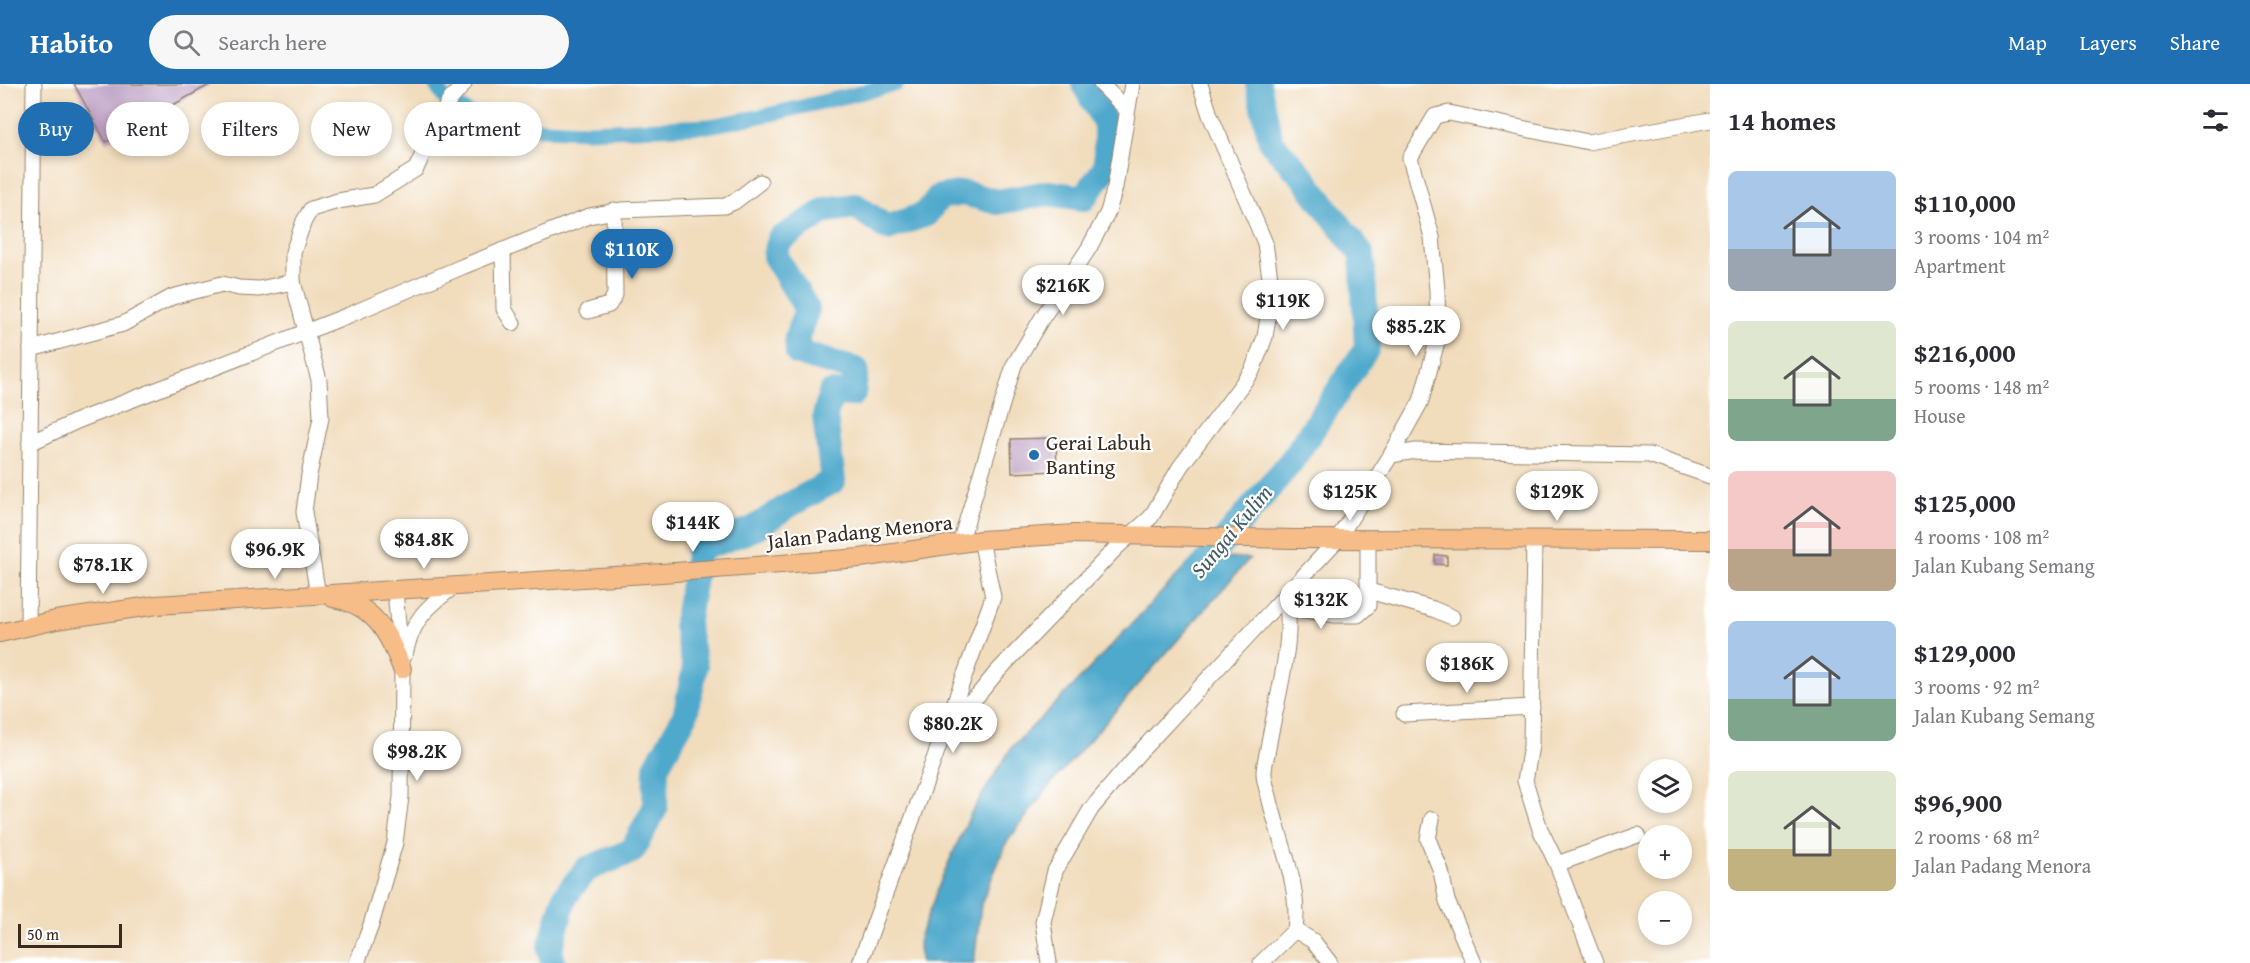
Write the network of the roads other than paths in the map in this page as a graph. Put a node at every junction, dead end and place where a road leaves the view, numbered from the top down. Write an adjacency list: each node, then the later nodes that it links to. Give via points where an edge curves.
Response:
1 (34, 84): 15 (street)
2 (464, 84): 11 (street, via 450,100 416,168 374,195 311,208 293,252)
3 (1101, 84): 6 (street)
4 (1132, 84): 6 (street)
5 (1200, 84): 19 (street, via 1209,115 1265,243 1272,292 1265,337 1252,371 1180,467 1151,517)
6 (1127, 110): 25 (street, via 1108,212 1014,365)
7 (1710, 120): 17 (street, via 1588,142 1449,113 1435,116 1410,158 1432,237 1437,338 1421,401)
8 (760, 182): 9 (street, via 725,206)
9 (614, 210): 10 (street); 12 (street, via 615,295 609,305)
10 (503, 250): 13 (street, via 504,309); 14 (street)
11 (293, 282): 14 (street); 15 (street, via 259,289 222,284 172,297 123,324)
12 (588, 311)
13 (513, 323)
14 (305, 332): 16 (street); 29 (street, via 319,380 321,418 304,512)
15 (31, 349): 16 (street)
16 (30, 443): 32 (street)
17 (1391, 455): 18 (street, via 1416,451 1649,455); 21 (street)
18 (1710, 476)
19 (1128, 537): 20 (main road, Jalan Padang Menora, via 1074,534); 21 (main road, Jalan Padang Menora); 37 (street, via 978,695)
20 (981, 540): 25 (main road, Jalan Padang Menora); 37 (street, via 993,597)
21 (1337, 540): 22 (main road, Jalan Padang Menora); 30 (street)
22 (1368, 540): 23 (main road, Jalan Padang Menora); 28 (street)
23 (1534, 540): 24 (main road, Jalan Padang Menora); 35 (street)
24 (1710, 540)
25 (960, 543): 26 (main road, Jalan Padang Menora, via 860,558)
26 (454, 586): 27 (main road, Jalan Padang Menora); 34 (street, via 428,606 410,635)
27 (395, 590): 29 (main road, Jalan Padang Menora); 34 (street)
28 (1369, 591): 30 (street, via 1368,606 1358,615 1335,615); 31 (street)
29 (318, 595): 32 (main road, Jalan Padang Menora, via 157,605); 34 (main road, via 347,600 373,616 392,640)
30 (1287, 602): 41 (street, via 1288,641 1264,773 1296,905); 44 (street, via 1138,754 1091,809 1055,871 1043,922)
31 (1452, 617)
32 (28, 627): 33 (main road, Jalan Padang Menora)
33 (0, 633)
34 (402, 669): 42 (street, via 400,797 395,843)
35 (1532, 707): 36 (street); 40 (street, via 1532,746 1526,781 1540,829)
36 (1404, 714)
37 (947, 721): 43 (street)
38 (1432, 819): 47 (street, via 1428,839 1441,870 1447,901)
39 (1638, 835): 40 (street)
40 (1557, 864): 48 (street)
41 (1294, 930): 45 (street); 46 (street, via 1313,941)
42 (357, 963)
43 (860, 963)
44 (1048, 963)
45 (1261, 963)
46 (1330, 963)
47 (1474, 963)
48 (1595, 963)

